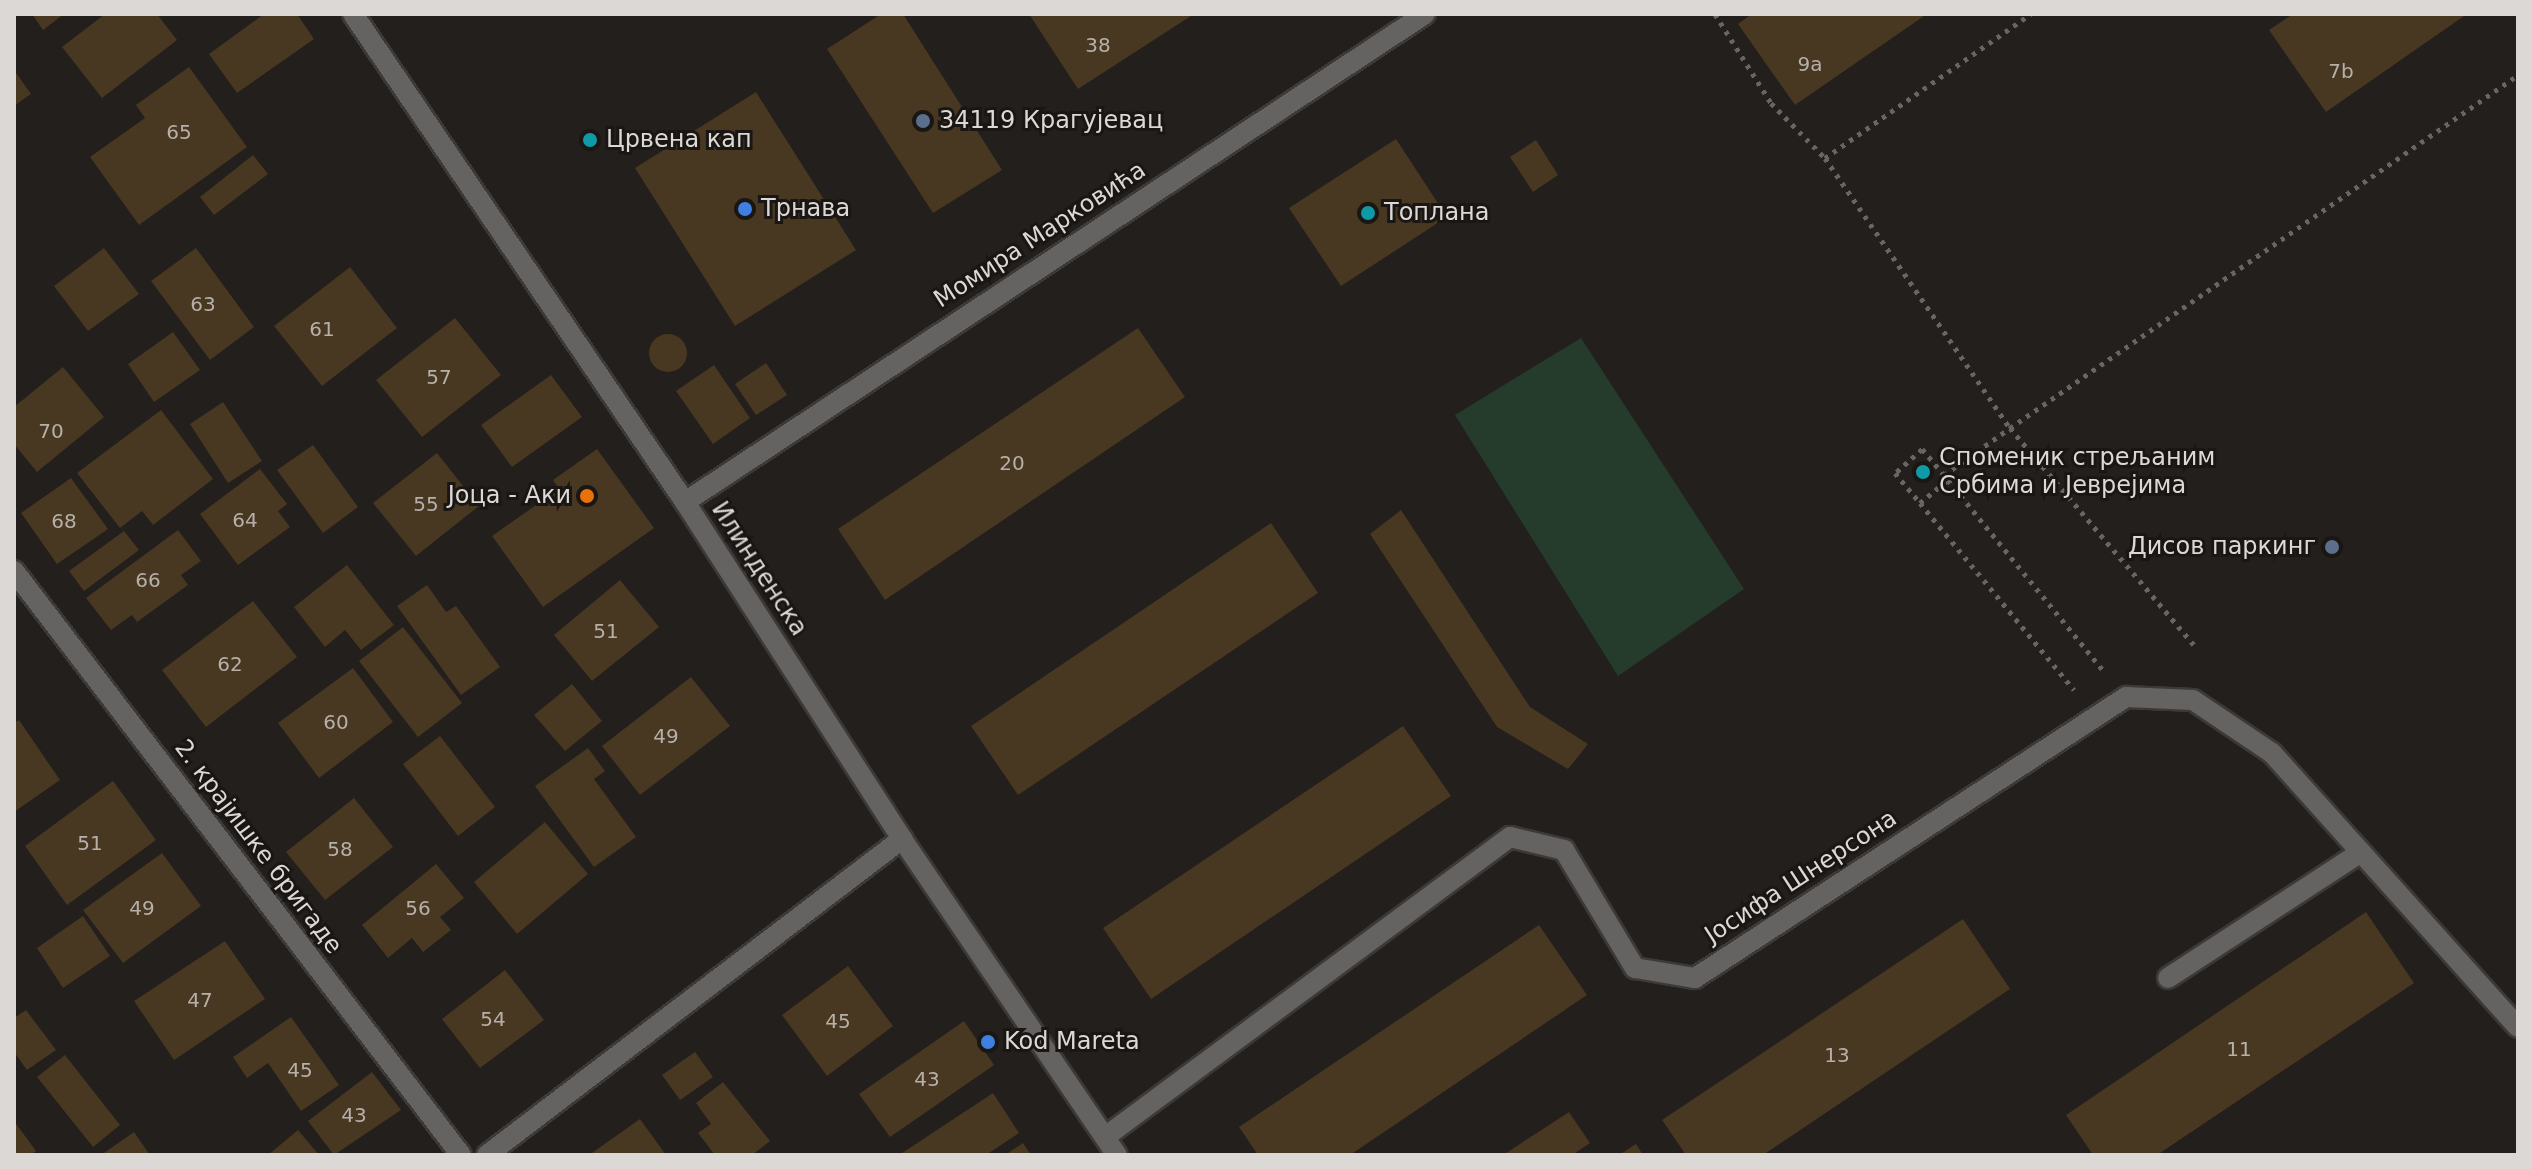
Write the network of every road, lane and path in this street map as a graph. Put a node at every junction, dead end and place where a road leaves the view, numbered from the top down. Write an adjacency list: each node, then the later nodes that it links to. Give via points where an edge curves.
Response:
1 (353, 14): 9 (street, Илинденска)
2 (1425, 14): 9 (street, Момира Марковића)
3 (1715, 14): 6 (path, via 1771,103)
4 (2031, 14): 6 (path)
5 (2518, 75): 7 (path)
6 (1825, 158): 7 (path)
7 (2010, 428): 8 (path); 12 (path)
8 (1946, 478): 10 (path); 10 (path, via 1922,449 1895,473); 13 (path)
9 (685, 502): 15 (street, Илинденска)
10 (1920, 503): 14 (path)
11 (14, 571): 20 (street, 2. крајишке бригаде)
12 (2195, 646)
13 (2126, 697): 14 (street, Јосифа Шнерсона); 16 (street, via 2193,700 2272,753)
14 (2098, 719): 19 (street, Јосифа Шнерсона, via 1695,978 1635,968 1564,850 1510,837)
15 (902, 839): 19 (street, Илинденска); 21 (street)
16 (2361, 852): 17 (street); 18 (street)
17 (2168, 978)
18 (2518, 1027)
19 (1105, 1137): 22 (street, Илинденска)
20 (461, 1155)
21 (487, 1155)
22 (1117, 1155)

